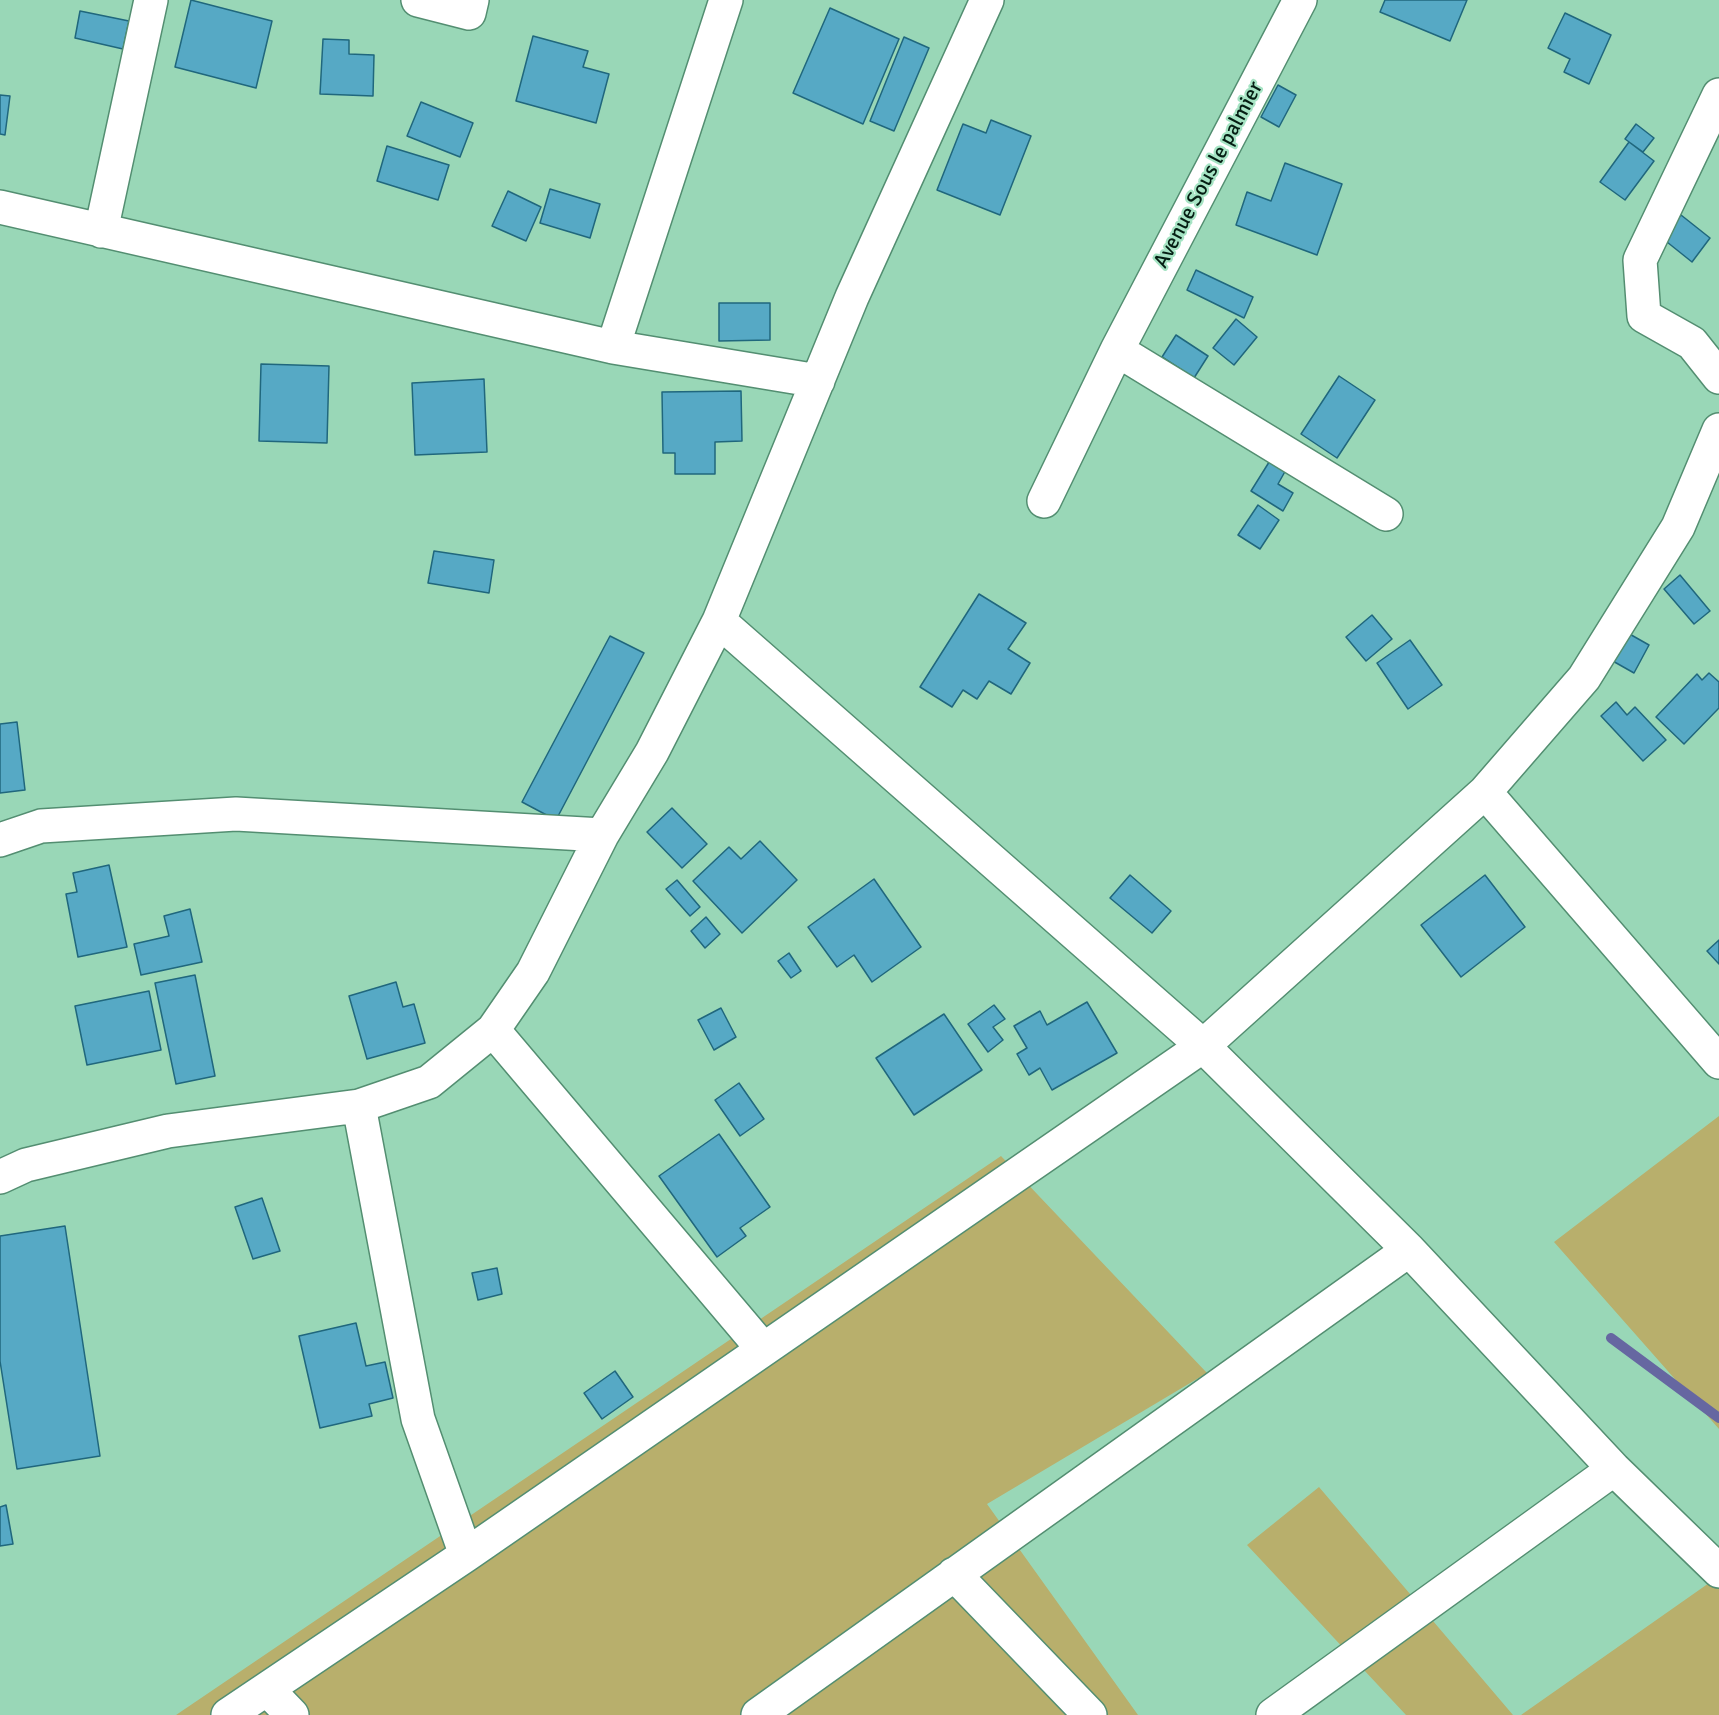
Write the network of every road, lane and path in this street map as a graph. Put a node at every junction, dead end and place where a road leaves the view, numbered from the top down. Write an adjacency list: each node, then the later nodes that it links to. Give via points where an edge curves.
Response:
1 (151, 0): 9 (street)
2 (418, 0): 3 (street, via 469,13)
3 (472, 0)
4 (726, 0): 10 (street)
5 (987, 0): 13 (street)
6 (1300, 0): 11 (street, Avenue Sous le palmier)
7 (1719, 95): 12 (street, via 1640,260 1644,316 1692,343)
8 (0, 207): 9 (street)
9 (102, 231): 10 (street)
10 (613, 347): 13 (street)
11 (1117, 350): 15 (street, Avenue Sous le palmier); 16 (street)
12 (1719, 377)
13 (818, 381): 17 (street)
14 (1719, 430): 18 (street, via 1678,527 1584,678)
15 (1044, 501)
16 (1386, 514)
17 (719, 621): 19 (street, via 652,752); 22 (street)
18 (1485, 792): 22 (street); 23 (street)
19 (602, 835): 20 (street, via 236,814 41,826); 21 (street, via 533,972)
20 (0, 840)
21 (493, 1030): 24 (street, via 429,1082); 27 (street)
22 (1203, 1046): 26 (street); 27 (street)
23 (1719, 1062)
24 (359, 1106): 25 (street, via 168,1131 26,1165); 29 (street, via 418,1419)
25 (0, 1177)
26 (1410, 1250): 28 (street); 31 (street)
27 (763, 1349): 29 (street)
28 (1614, 1469): 30 (street); 37 (street)
29 (466, 1556): 32 (street)
30 (1719, 1570)
31 (954, 1574): 35 (street); 36 (street)
32 (267, 1689): 33 (street); 34 (street)
33 (228, 1715)
34 (292, 1715)
35 (758, 1715)
36 (1090, 1715)
37 (1273, 1715)

